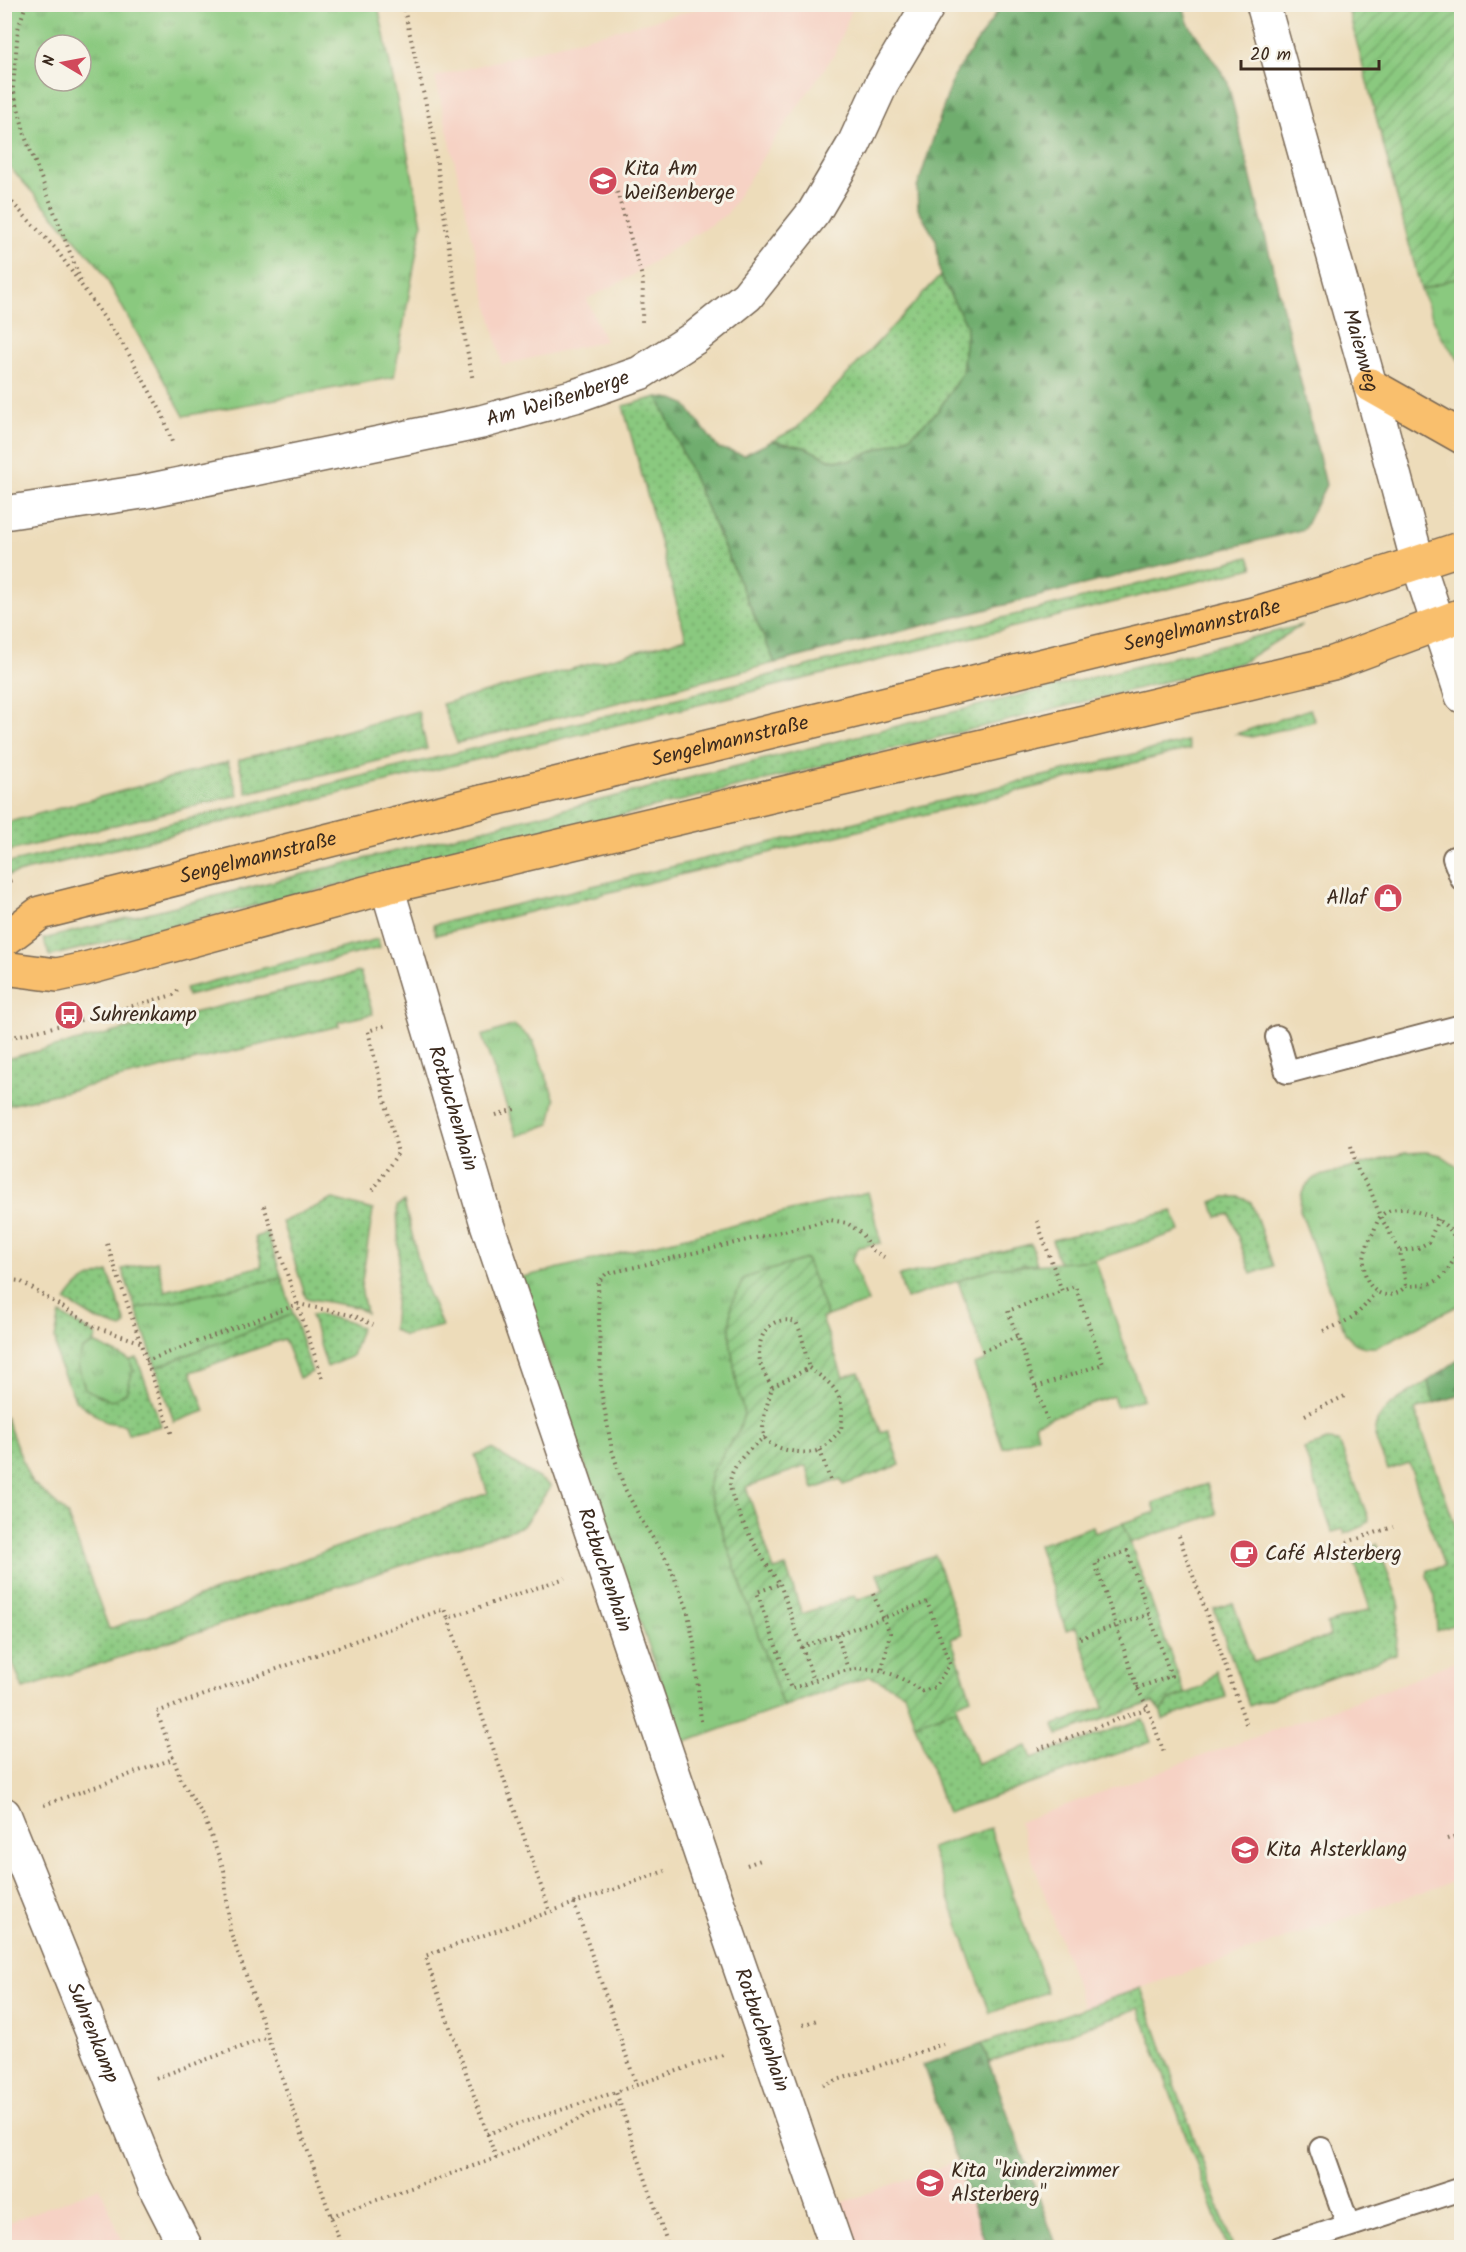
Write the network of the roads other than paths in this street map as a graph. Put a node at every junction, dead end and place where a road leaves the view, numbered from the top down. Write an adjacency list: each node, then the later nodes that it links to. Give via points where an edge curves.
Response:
1 (929, 4): 5 (street, Am Weißenberge, via 814,212 747,297 696,338 640,372 575,396 481,422 142,492)
2 (1263, 4): 3 (street, Maienweg)
3 (1370, 386): 4 (main road); 7 (street, Maienweg)
4 (1461, 437)
5 (4, 513)
6 (1461, 548): 7 (main road, Sengelmannstraße)
7 (1418, 562): 8 (street, Maienweg); 13 (main road, Sengelmannstraße, via 1253,614 40,913)
8 (1449, 620): 9 (street, Maienweg); 12 (main road, via 1333,663)
9 (1461, 696)
10 (1454, 858): 11 (lane)
11 (1461, 879)
12 (387, 887): 14 (main road, via 57,975); 22 (street, Rotbuchenhain, via 487,1224)
13 (4, 940)
14 (4, 968)
15 (1461, 1026): 16 (lane, via 1287,1072)
16 (1277, 1037)
17 (5, 1816): 21 (street, Suhrenkamp, via 155,2187)
18 (1321, 2149): 20 (lane)
19 (1461, 2189): 20 (lane)
20 (1348, 2225): 23 (lane)
21 (186, 2247)
22 (837, 2247)
23 (1280, 2247)

